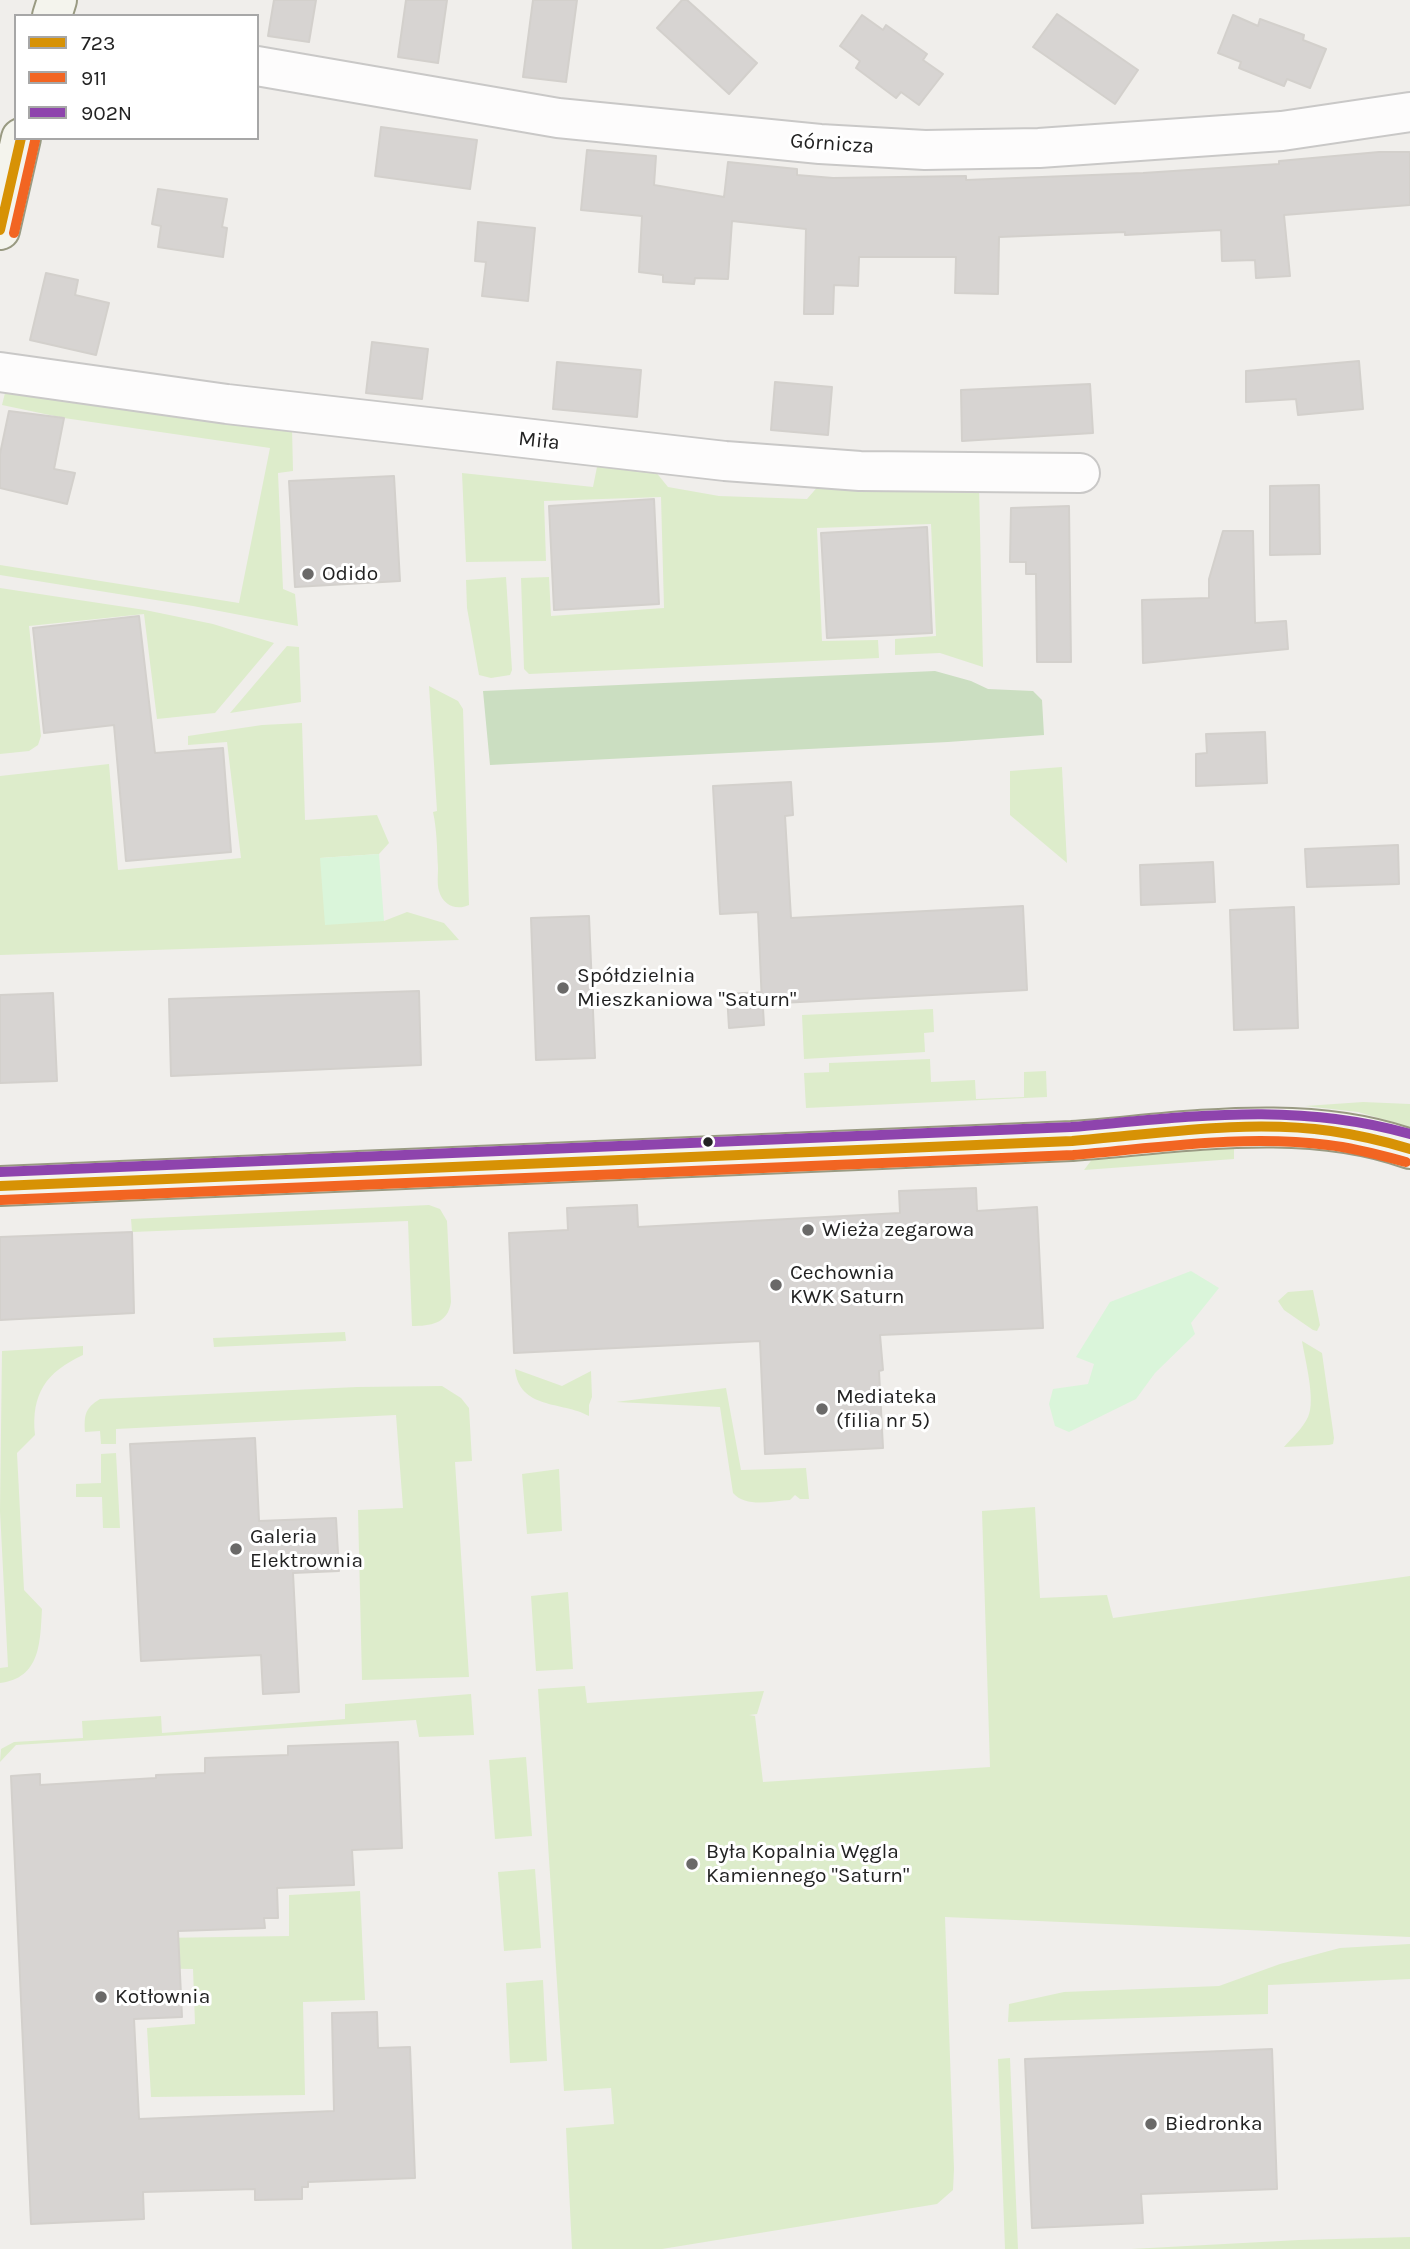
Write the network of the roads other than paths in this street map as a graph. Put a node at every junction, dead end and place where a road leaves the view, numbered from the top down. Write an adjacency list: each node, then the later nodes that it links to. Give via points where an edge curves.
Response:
1 (259, 66): 2 (street, Górnicza, via 558,118 925,150 1039,148 1255,133)
2 (1410, 112)
3 (21, 140): 4 (street)
4 (0, 230)
5 (0, 372): 6 (street, Miła, via 241,406 725,461 860,471)
6 (1080, 472)
7 (1410, 1149): 8 (street, via 1330,1131 1248,1129 1072,1141)
8 (0, 1186)

